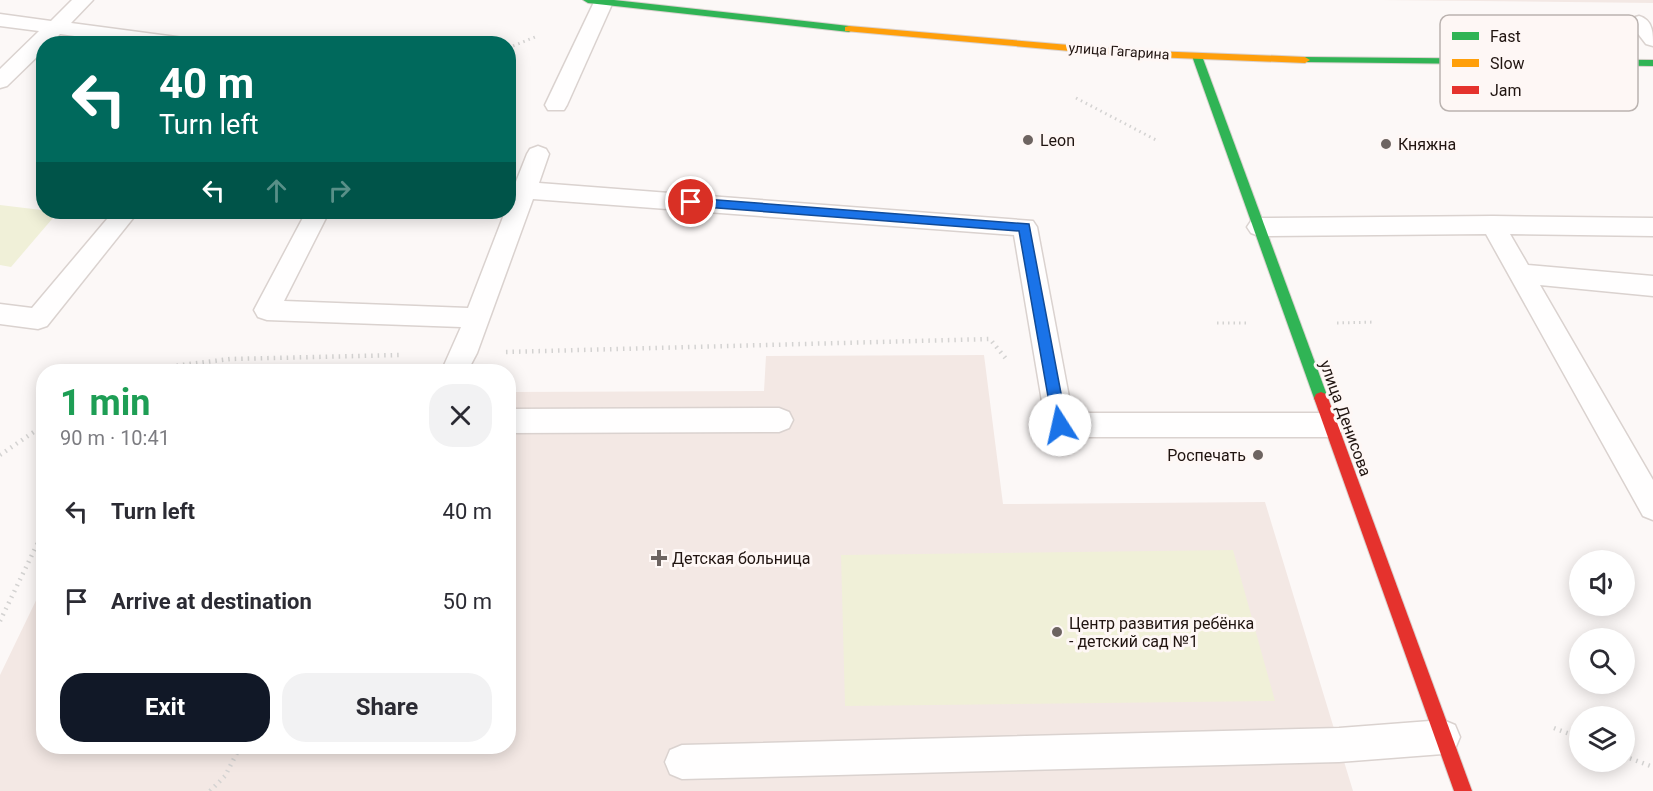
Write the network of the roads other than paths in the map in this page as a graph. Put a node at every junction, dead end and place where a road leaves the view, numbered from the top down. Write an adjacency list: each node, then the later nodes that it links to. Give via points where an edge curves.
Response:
1 (82, 0): 5 (lane)
2 (595, 1): 10 (main road, улица Гагарина, via 885,34); 15 (lane)
3 (0, 20): 5 (lane)
4 (1639, 22): 8 (lane)
5 (56, 26): 6 (lane); 7 (lane)
6 (46, 36)
7 (127, 36)
8 (1653, 40)
9 (36, 46): 14 (lane)
10 (1197, 56): 11 (main road, улица Гагарина); 23 (main road, улица Денисова)
11 (1440, 60)
12 (1638, 63): 13 (main road, улица Гагарина)
13 (1653, 63)
14 (0, 81)
15 (556, 105)
16 (538, 154): 17 (lane)
17 (526, 190): 18 (lane); 32 (lane, via 1025,227 1060,425)
18 (516, 216)
19 (120, 219): 27 (lane, via 38,319)
20 (313, 219): 28 (lane, via 267,310)
21 (515, 219): 28 (lane)
22 (1493, 225): 23 (lane); 24 (lane); 25 (lane)
23 (1259, 227): 32 (main road, улица Денисова)
24 (1653, 227)
25 (1521, 274): 26 (lane); 33 (lane)
26 (1653, 286)
27 (0, 314)
28 (477, 318): 29 (lane)
29 (459, 362)
30 (779, 420): 31 (lane)
31 (516, 421)
32 (1331, 425): 34 (main road, улица Денисова)
33 (1653, 507)
34 (1443, 737): 35 (lane, via 1339,745); 36 (main road, улица Денисова)
35 (682, 762)
36 (1463, 791)

